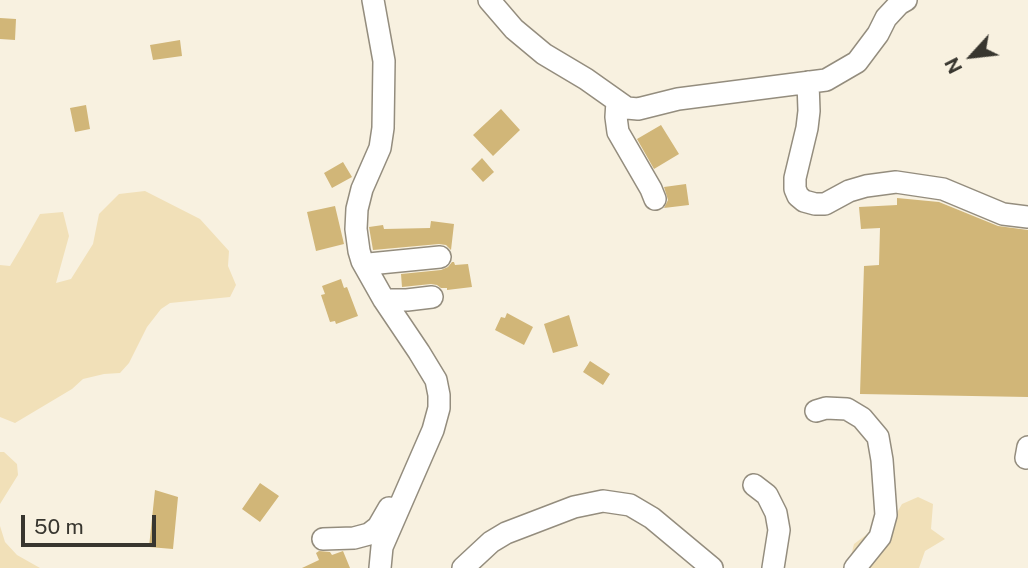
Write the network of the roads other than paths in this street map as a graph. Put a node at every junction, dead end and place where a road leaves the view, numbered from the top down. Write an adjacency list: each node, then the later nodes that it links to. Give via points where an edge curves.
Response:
1 (373, 0): 9 (street, via 384,61 383,128 357,209)
2 (489, 0): 5 (street, via 544,54)
3 (906, 0): 4 (street, via 886,18 857,62 826,79)
4 (808, 82): 5 (street, via 678,99 638,109); 7 (street, via 807,128 795,178 795,189 804,201 825,204 849,191 896,182 943,189 1003,214)
5 (617, 101): 6 (street, via 618,132)
6 (655, 199)
7 (1028, 217)
8 (440, 257): 9 (street)
9 (362, 261): 11 (street)
10 (432, 297): 11 (street)
11 (384, 300): 13 (street, via 436,380 439,408)
12 (816, 411): 20 (street, via 847,409 878,437 886,515 880,537)
13 (420, 460): 15 (street, via 378,527 354,538); 17 (street, via 382,547)
14 (754, 485): 19 (street, via 767,495 776,513 779,530)
15 (323, 539)
16 (709, 567): 18 (street, via 652,518 630,505 603,501 506,533)
17 (380, 568)
18 (463, 568)
19 (773, 568)
20 (855, 568)

